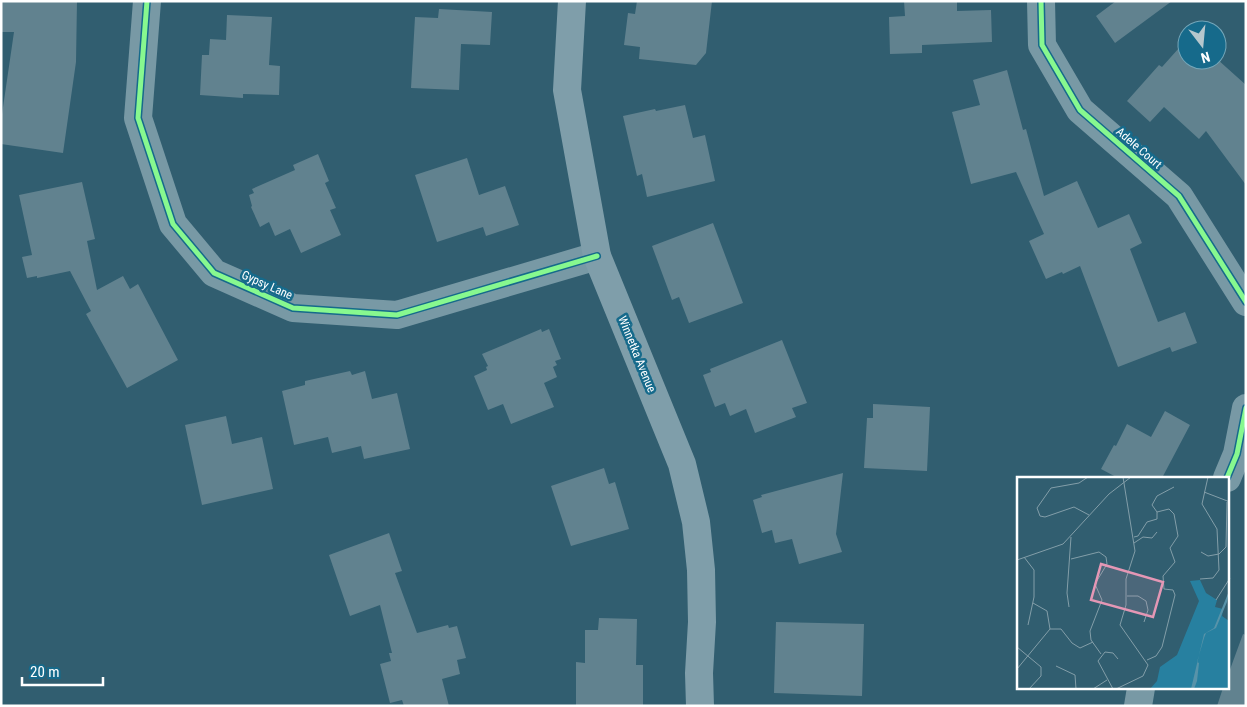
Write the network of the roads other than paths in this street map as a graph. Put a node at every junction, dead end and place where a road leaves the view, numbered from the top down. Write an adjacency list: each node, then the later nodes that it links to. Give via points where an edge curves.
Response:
1 (147, 1): 4 (street, Gypsy Lane, via 138,118 172,224 214,273 293,308 397,315)
2 (572, 1): 4 (main road, Winnetka Avenue, via 567,90)
3 (1041, 1): 5 (street, Adele Court, via 1042,45 1080,110 1179,196)
4 (597, 256): 9 (main road, Winnetka Avenue, via 682,464 696,522 701,570)
5 (1246, 302)
6 (1246, 408): 7 (street, via 1237,454)
7 (1227, 477)
8 (1141, 690): 10 (street)
9 (700, 706)
10 (1138, 706)

